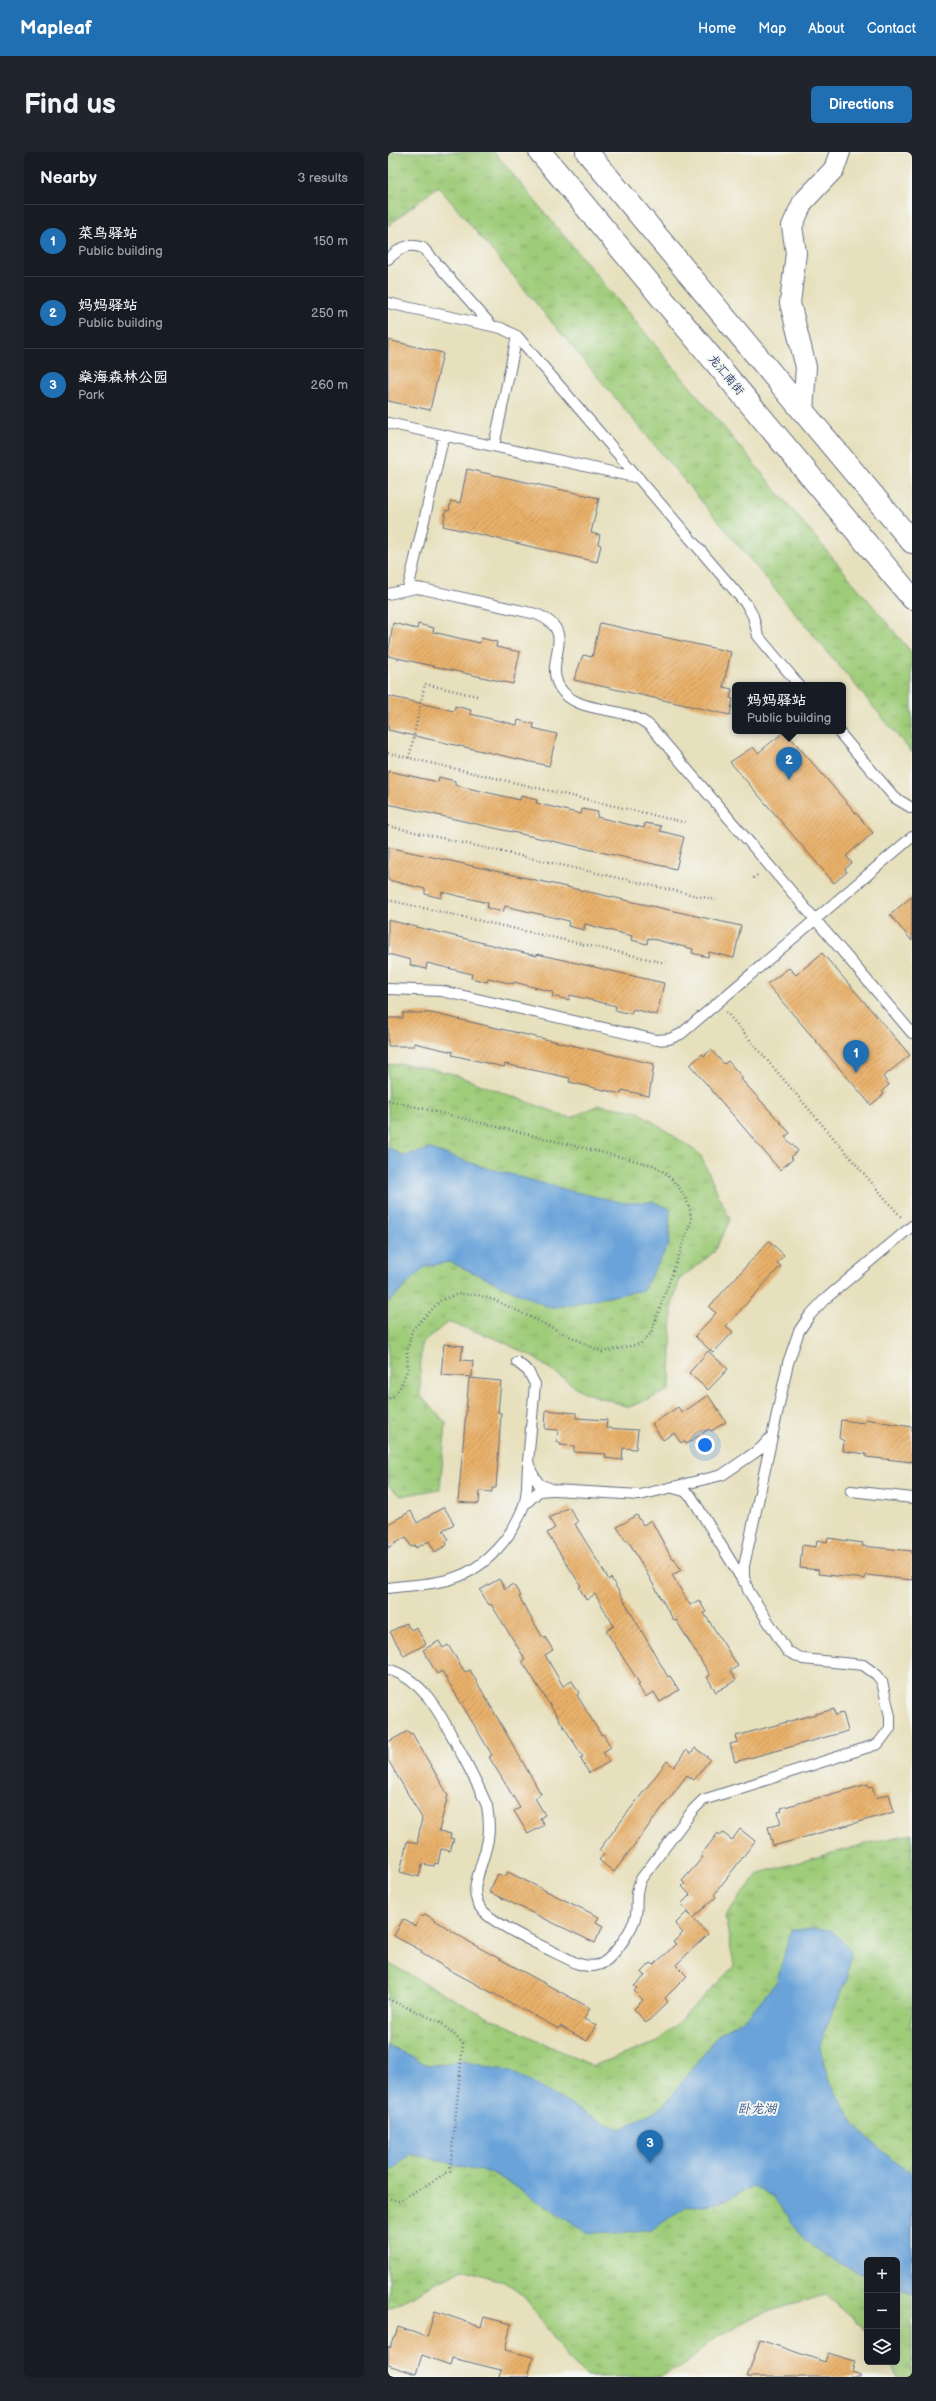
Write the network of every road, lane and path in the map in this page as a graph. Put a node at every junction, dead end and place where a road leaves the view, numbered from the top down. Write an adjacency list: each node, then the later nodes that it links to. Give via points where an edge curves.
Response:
1 (540, 152): 16 (main road, 龙汇南街)
2 (587, 152): 8 (main road)
3 (840, 152): 8 (street, via 834,170 803,202 792,226 796,253 790,302 806,367)
4 (388, 259): 6 (lane, via 404,247 424,248)
5 (388, 303): 6 (lane)
6 (492, 326): 7 (lane, via 509,330)
7 (517, 336): 11 (lane); 12 (lane)
8 (804, 412): 13 (main road)
9 (388, 423): 10 (lane)
10 (444, 435): 11 (lane); 14 (lane)
11 (494, 446): 12 (lane)
12 (639, 478): 17 (lane, via 747,605 758,636)
13 (912, 542)
14 (408, 589): 15 (lane); 28 (lane, via 423,589 521,610 551,621 559,634 556,680 565,695 579,703 629,714 644,721)
15 (388, 594)
16 (912, 598)
17 (796, 682)
18 (477, 696): 21 (path, via 425,684)
19 (841, 734): 22 (lane, via 896,798)
20 (388, 753): 21 (path)
21 (409, 758): 23 (path)
22 (912, 808)
23 (687, 823)
24 (388, 826): 27 (path)
25 (912, 837): 28 (lane)
26 (388, 900): 29 (path)
27 (716, 900)
28 (815, 920): 31 (lane); 32 (lane)
29 (666, 963)
30 (388, 989): 31 (lane, via 442,991 657,1040 681,1034)
31 (718, 1002): 34 (path)
32 (912, 1033)
33 (388, 1100): 36 (path, via 653,1165 664,1171 687,1198 691,1215 651,1333 640,1344 602,1352 497,1301 478,1295 458,1294 441,1300 412,1330 407,1352 408,1369 400,1387 394,1396)
34 (911, 1227): 37 (lane, via 824,1300 799,1332 788,1363)
35 (517, 1362): 38 (lane, via 528,1371 535,1384)
36 (388, 1399)
37 (772, 1434): 39 (lane, via 760,1449 727,1473); 45 (lane, via 744,1566)
38 (528, 1462): 40 (lane, via 540,1484); 43 (lane)
39 (670, 1487): 40 (lane, via 634,1495); 45 (lane, via 691,1496)
40 (554, 1490): 43 (lane, via 539,1491)
41 (851, 1491): 42 (lane)
42 (912, 1498)
43 (523, 1506): 44 (lane, via 499,1548 475,1569 444,1581)
44 (388, 1588)
45 (748, 1590): 46 (lane, via 782,1644 795,1657 863,1665 877,1675 882,1682 890,1716 890,1728 885,1737 869,1748 703,1800 641,1879 636,1891 636,1914 630,1933 609,1957 593,1966 576,1963 489,1917 479,1905 475,1888 488,1846 487,1806 438,1708 419,1686)
46 (388, 1669)
47 (388, 1999): 48 (path, via 440,2022 463,2043 450,2171 399,2201)
48 (388, 2198)

